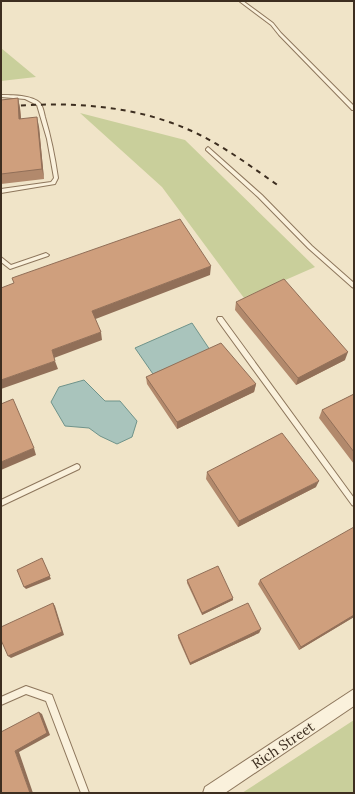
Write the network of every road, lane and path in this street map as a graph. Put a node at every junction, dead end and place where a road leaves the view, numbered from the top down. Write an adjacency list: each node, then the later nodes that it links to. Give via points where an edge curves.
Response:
1 (241, 1): 3 (lane, via 272,24)
2 (1, 96): 5 (lane, via 15,96 39,104 56,178 53,183)
3 (354, 109)
4 (208, 149): 8 (lane)
5 (1, 191)
6 (46, 255): 7 (lane, via 10,267)
7 (1, 259)
8 (354, 286)
9 (220, 319): 12 (lane)
10 (77, 467): 11 (lane)
11 (1, 503)
12 (354, 503)
13 (354, 697): 16 (street, Rich Street)
14 (1, 701): 15 (lane, via 26,690 49,698)
15 (85, 793)
16 (211, 793)

